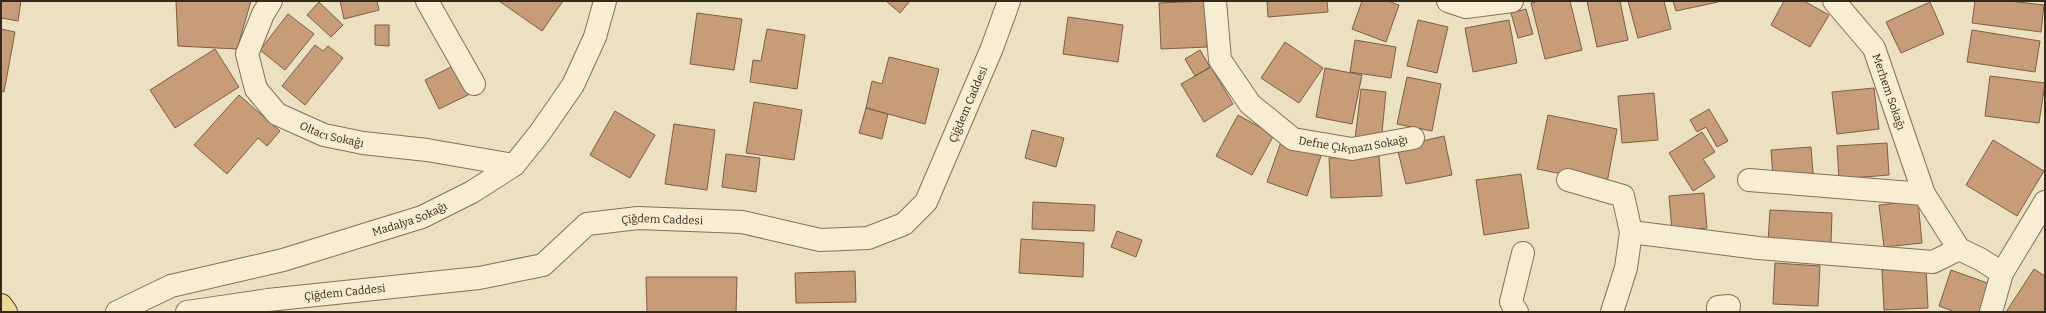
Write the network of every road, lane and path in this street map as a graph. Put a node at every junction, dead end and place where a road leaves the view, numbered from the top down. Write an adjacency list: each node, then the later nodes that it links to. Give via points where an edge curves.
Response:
1 (271, 1): 11 (street, Oltacı Sokağı, via 263,14 248,54 256,89 277,114 330,136 363,143 480,157)
2 (427, 1): 9 (street)
3 (605, 1): 11 (street, Madalya Sokağı, via 595,37 573,85)
4 (1009, 1): 23 (street, Çiğdem Caddesi, via 992,48 926,202 904,224 868,238 820,240 742,222 638,218 587,224 543,265 479,278 268,300)
5 (1215, 1): 10 (street, Defne Çıkmazı Sokağı, via 1220,60 1250,104 1293,138 1352,149)
6 (1448, 1): 7 (street, via 1466,7)
7 (1512, 1)
8 (1834, 1): 14 (street, Merhem Sokağı, via 1874,48)
9 (474, 84)
10 (1413, 138)
11 (514, 165): 22 (street, Madalya Sokağı, via 472,192 422,217 283,260 170,286)
12 (1568, 180): 16 (street, via 1623,196)
13 (1750, 180): 14 (street)
14 (1924, 194): 17 (street, Merhem Sokağı)
15 (2045, 202): 19 (street)
16 (1631, 232): 17 (street, via 1758,248 1933,262); 25 (street, via 1626,268)
17 (1959, 249): 19 (street)
18 (1523, 253): 24 (street, via 1511,302)
19 (2002, 273): 26 (street)
20 (1, 305): 21 (main road)
21 (6, 312)
22 (117, 312)
23 (187, 312)
24 (1517, 312)
25 (1612, 312)
26 (1991, 312)

